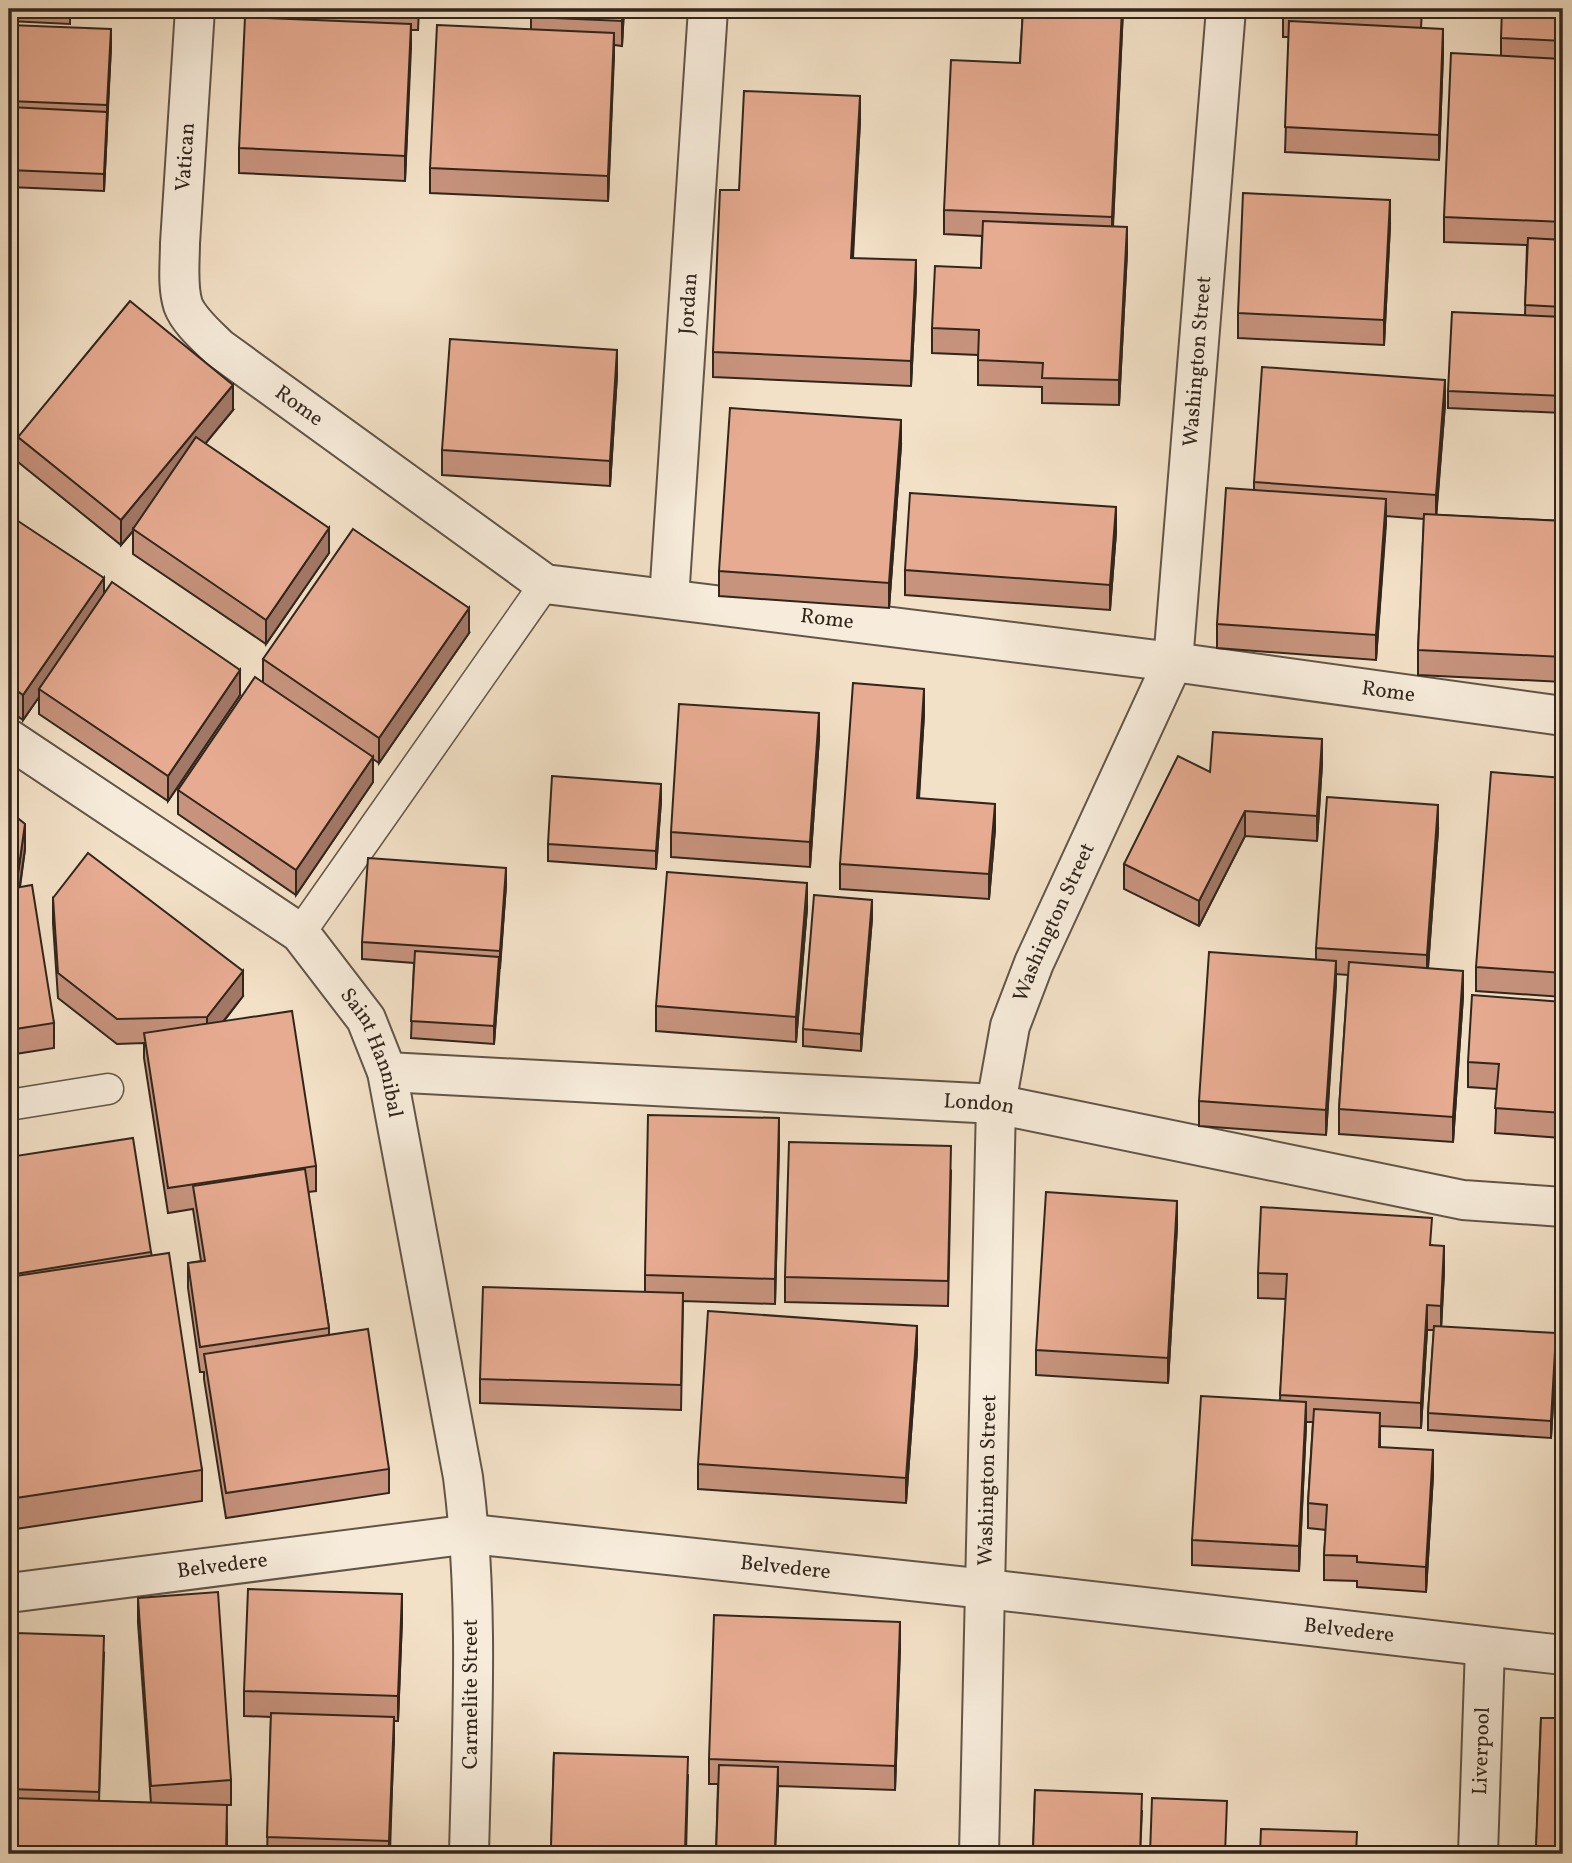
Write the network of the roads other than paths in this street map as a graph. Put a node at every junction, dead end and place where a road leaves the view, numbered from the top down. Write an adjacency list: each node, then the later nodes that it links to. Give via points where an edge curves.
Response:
1 (195, 9): 4 (street, Vatican, via 180,243)
2 (708, 9): 6 (street, Jordan)
3 (1226, 9): 7 (street, Washington Street)
4 (184, 306): 5 (street, Rome, via 219,348)
5 (545, 584): 6 (street, Rome); 10 (lane)
6 (669, 599): 7 (street, Rome)
7 (1173, 662): 8 (street, Rome); 13 (street, Washington Street, via 1034,963 1010,1026)
8 (1563, 716)
9 (9, 739): 10 (street, Saint Hannibal)
10 (300, 933): 11 (street, Saint Hannibal, via 366,1018)
11 (387, 1072): 13 (street, London); 16 (street, Saint Hannibal)
12 (108, 1089): 14 (lane)
13 (996, 1104): 15 (street, London, via 1463,1200); 17 (street, Washington Street)
14 (9, 1105)
15 (1563, 1208)
16 (471, 1534): 17 (street, Belvedere); 18 (street, Belvedere); 21 (street, Carmelite Street)
17 (986, 1588): 19 (street, Belvedere); 22 (street, Washington Street)
18 (9, 1593)
19 (1485, 1647): 20 (street, Belvedere); 23 (street, Liverpool)
20 (1563, 1655)
21 (469, 1854)
22 (979, 1854)
23 (1478, 1854)

